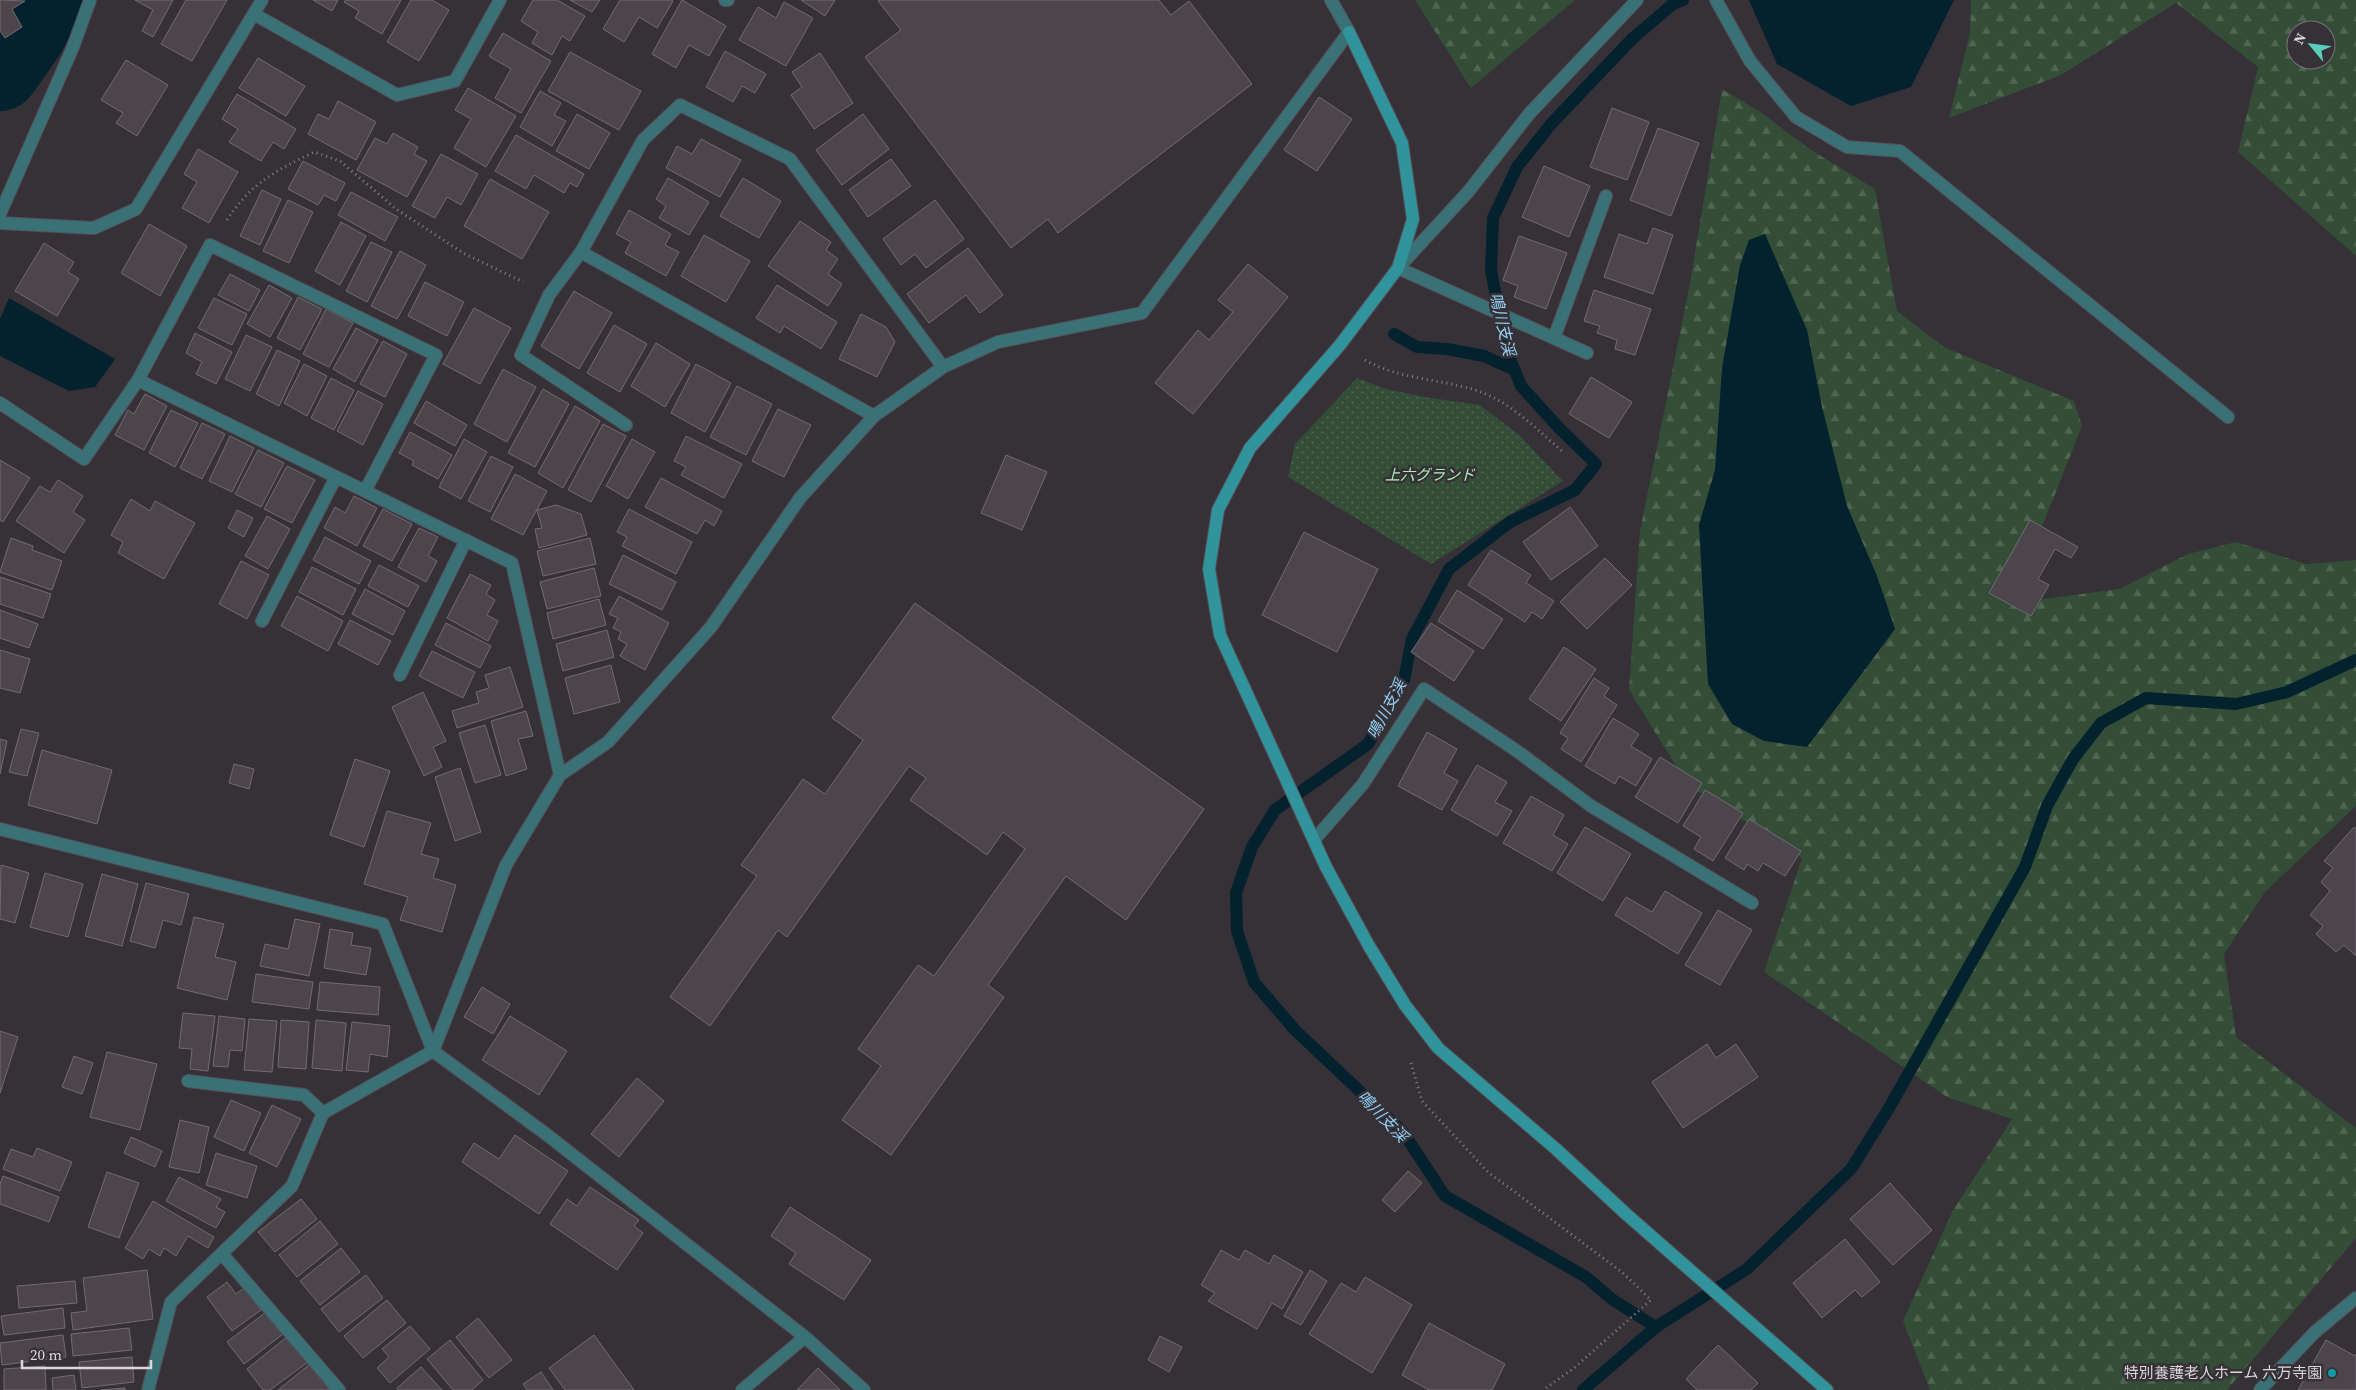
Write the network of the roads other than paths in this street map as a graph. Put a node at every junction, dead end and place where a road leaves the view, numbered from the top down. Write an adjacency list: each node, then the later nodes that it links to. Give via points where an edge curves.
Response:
1 (90, 0): 10 (street, via 73,48)
2 (262, 0): 7 (street)
3 (500, 0): 7 (street, via 456,82 397,95)
4 (1331, 0): 8 (street)
5 (1637, 0): 13 (street, via 1529,114 1468,192)
6 (1716, 0): 20 (street, via 1750,62 1796,117 1847,147 1900,151)
7 (254, 14): 11 (street, via 136,208 94,228)
8 (1349, 32): 13 (street, via 1402,143 1413,219); 16 (street, via 1142,312 998,342)
9 (1606, 196): 14 (street)
10 (0, 214)
11 (0, 223)
12 (581, 252): 16 (street, via 643,140 680,105 790,159); 19 (street); 21 (street, via 549,295 520,356)
13 (1398, 268): 14 (street); 29 (street, via 1340,345 1250,448 1218,510 1209,569 1220,635)
14 (1554, 338): 15 (street)
15 (1587, 354)
16 (943, 367): 19 (street)
17 (138, 380): 18 (street, via 84,459); 22 (street); 23 (street, via 210,245 436,355)
18 (0, 403)
19 (874, 416): 27 (street, via 800,498 711,627 608,742)
20 (2228, 417)
21 (626, 425)
22 (336, 477): 23 (street); 25 (street)
23 (365, 491): 24 (street)
24 (466, 540): 26 (street); 27 (street, via 512,563)
25 (262, 621)
26 (400, 675)
27 (560, 775): 31 (street, via 506,865)
28 (0, 828): 31 (street, via 383,924)
29 (1314, 840): 30 (street, via 1363,784 1424,689 1517,751 1591,806); 37 (street, via 1369,946 1405,1005 1438,1048)
30 (1752, 903)
31 (433, 1051): 33 (street); 36 (street, via 546,1134)
32 (188, 1081): 33 (street, via 304,1095)
33 (323, 1113): 34 (street, via 292,1186)
34 (222, 1254): 38 (street, via 171,1302); 39 (street)
35 (2356, 1298): 42 (street, via 2315,1332)
36 (805, 1336): 40 (street); 41 (street)
37 (1825, 1388)
38 (148, 1390)
39 (339, 1390)
40 (742, 1390)
41 (864, 1390)
42 (2260, 1390)

